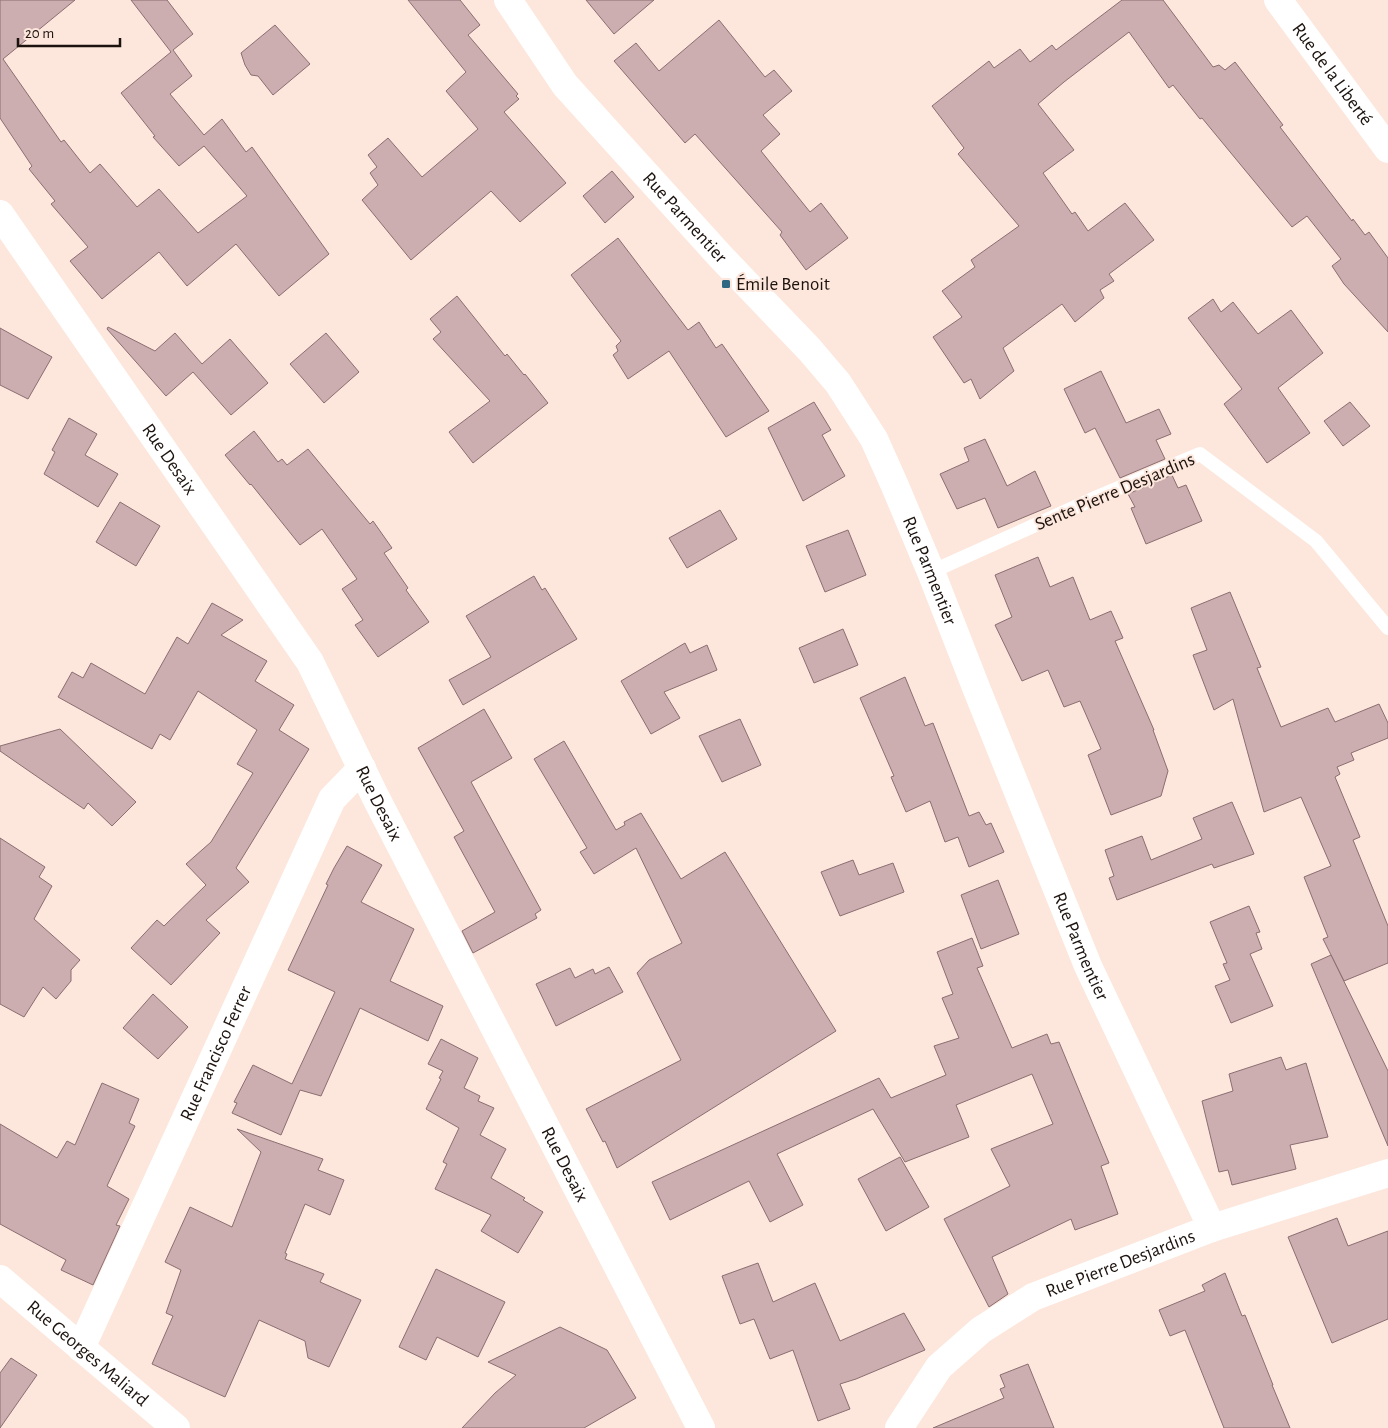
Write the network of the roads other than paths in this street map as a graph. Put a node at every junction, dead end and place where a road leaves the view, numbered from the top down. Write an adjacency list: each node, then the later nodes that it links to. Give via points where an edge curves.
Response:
1 (508, 0): 5 (street, Rue Parmentier, via 565,85 838,383 874,440)
2 (1278, 0): 3 (street, Rue de la Liberté)
3 (1388, 149)
4 (0, 214): 7 (street, Rue Desaix, via 310,662)
5 (931, 572): 6 (lane, Sente Pierre Desjardins, via 1200,454 1316,541); 9 (street, Rue Parmentier, via 1088,966)
6 (1388, 628)
7 (362, 768): 11 (street, Rue Francisco Ferrer, via 332,799); 13 (street, Rue Desaix)
8 (1388, 1172): 9 (street, Rue Pierre Desjardins)
9 (1212, 1228): 14 (street, Rue Pierre Desjardins, via 1033,1297 981,1330 939,1367)
10 (0, 1279): 11 (street, Rue Georges Maliard)
11 (81, 1348): 12 (street, Rue Georges Maliard)
12 (176, 1428)
13 (701, 1428)
14 (899, 1428)

